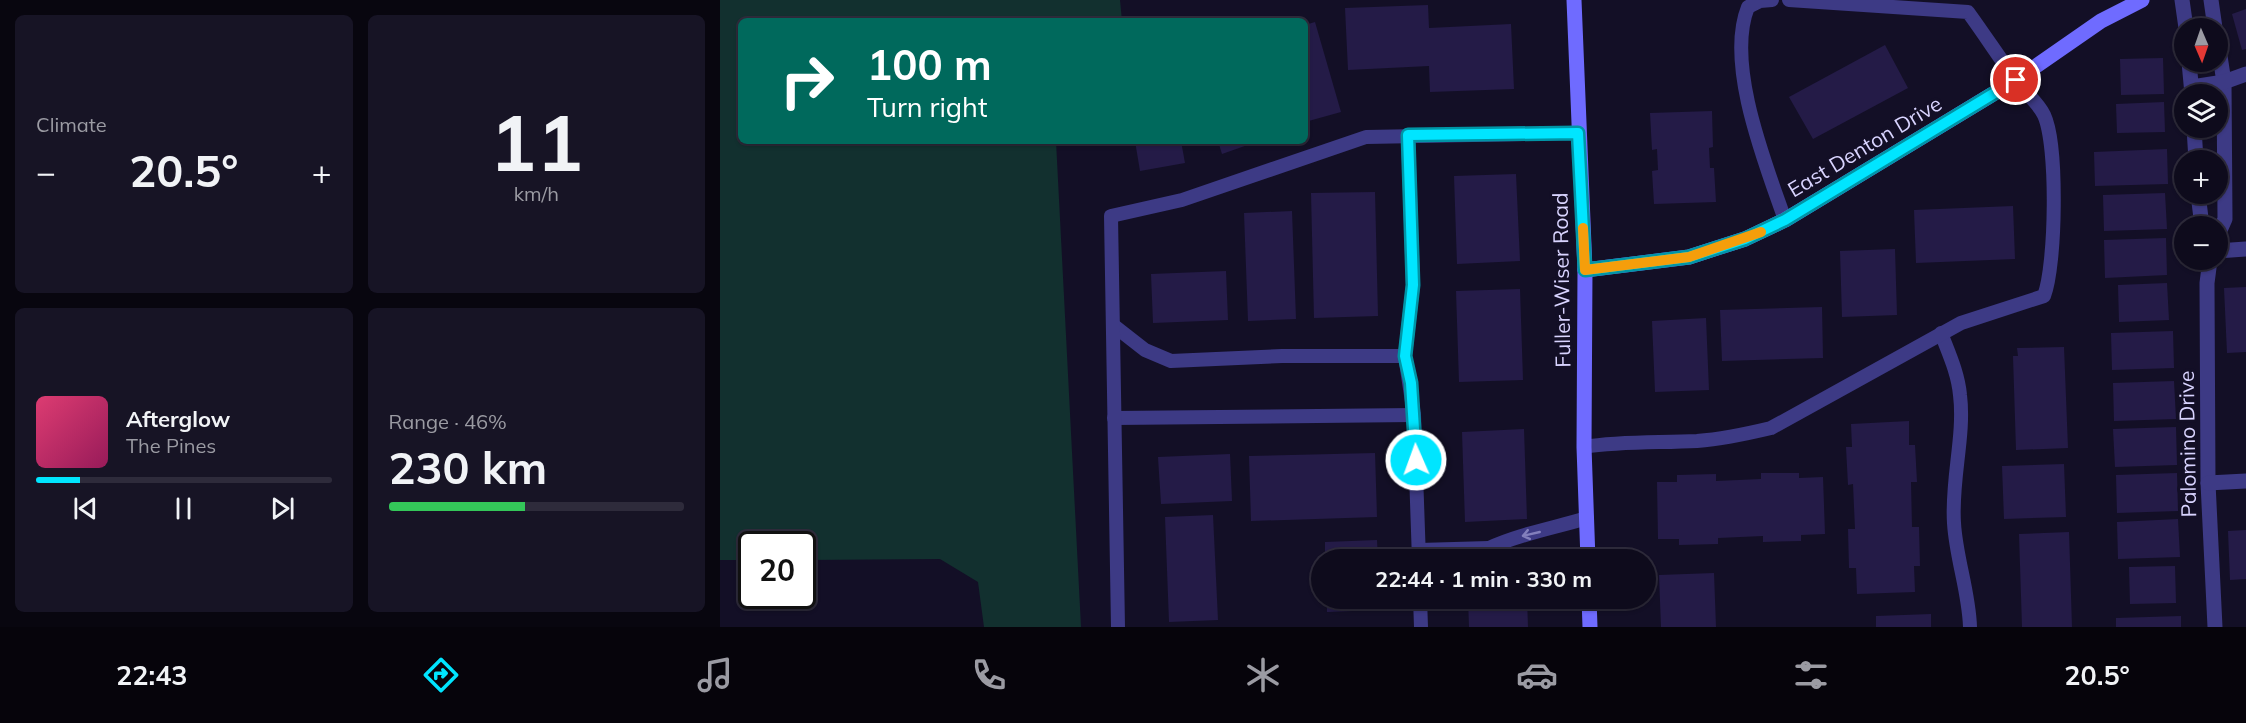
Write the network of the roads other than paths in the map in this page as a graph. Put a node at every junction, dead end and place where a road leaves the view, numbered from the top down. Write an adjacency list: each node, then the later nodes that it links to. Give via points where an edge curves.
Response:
1 (1574, 0): 15 (street, Fuller-Wiser Road)
2 (1772, 0): 18 (lane, via 1748,7 1743,20 1743,76 1757,138)
3 (1789, 0): 7 (lane)
4 (2142, 0): 12 (street, East Denton Drive, via 2101,21)
5 (2182, 0): 8 (street)
6 (2211, 0): 9 (street)
7 (1967, 6): 12 (lane)
8 (2185, 18)
9 (2214, 18)
10 (2222, 72): 13 (street)
11 (2246, 74): 13 (street)
12 (2016, 80): 18 (street, East Denton Drive); 24 (lane, via 2044,115 2050,148 2050,280 2044,296 2032,302 1961,323)
13 (2224, 82): 14 (street); 17 (street)
14 (2217, 84)
15 (1578, 133): 16 (lane); 21 (street, Fuller-Wiser Road)
16 (1408, 135): 23 (lane, via 1366,137 1182,200 1111,216); 25 (lane, via 1413,285)
17 (2224, 216)
18 (1785, 220): 21 (street, East Denton Drive, via 1745,239 1689,257)
19 (2246, 249): 20 (street)
20 (2228, 250)
21 (1585, 270): 28 (street, Fuller-Wiser Road)
22 (2209, 270): 30 (street, Palomino Drive)
23 (1113, 325): 25 (lane, via 1145,350 1171,361); 27 (lane)
24 (1941, 333): 28 (lane, via 1771,428 1697,441 1617,442); 41 (lane, via 1958,378 1960,398 1954,524)
25 (1405, 356): 26 (lane)
26 (1414, 415): 27 (lane); 33 (lane)
27 (1114, 418): 38 (lane)
28 (1584, 447): 31 (street, Fuller-Wiser Road)
29 (2246, 481): 30 (street)
30 (2208, 483): 42 (street, Palomino Drive)
31 (1587, 518): 32 (lane, one-way to 32); 35 (street, Fuller-Wiser Road)
32 (1489, 548): 34 (lane)
33 (1419, 549)
34 (1479, 549)
35 (1588, 549)
36 (1420, 609): 39 (lane)
37 (1589, 609): 40 (street)
38 (1118, 627)
39 (1421, 627)
40 (1590, 627)
41 (1970, 627)
42 (2215, 627)

